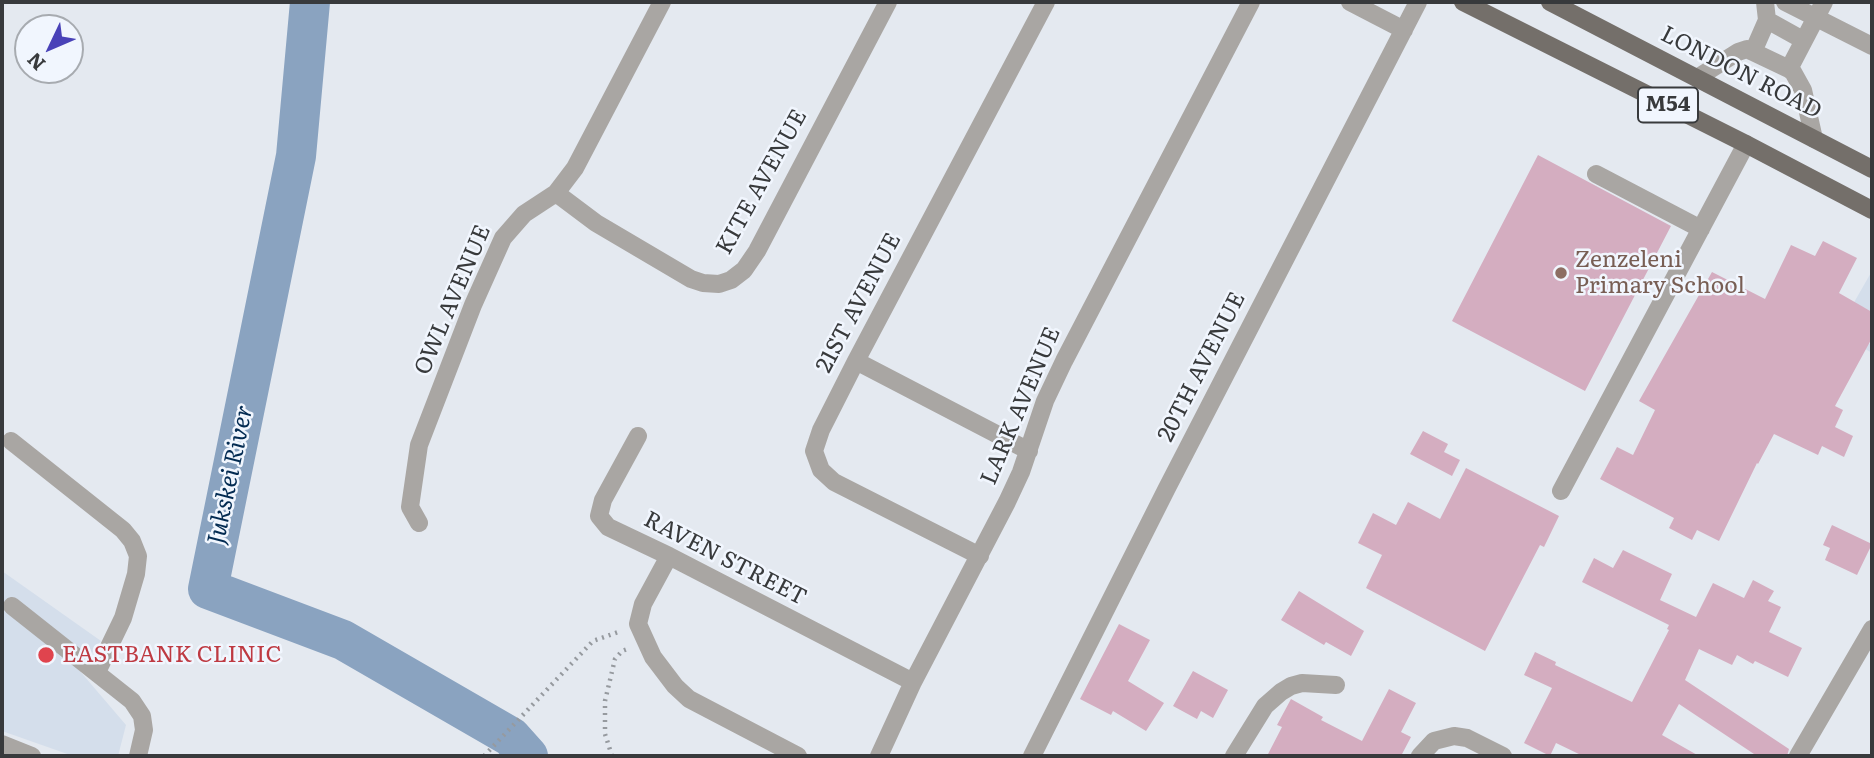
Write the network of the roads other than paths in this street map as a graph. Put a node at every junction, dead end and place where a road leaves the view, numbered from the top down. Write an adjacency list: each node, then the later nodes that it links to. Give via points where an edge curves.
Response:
1 (662, 2): 23 (street, via 575,168)
2 (888, 2): 23 (street, KITE AVENUE, via 757,251 731,280 719,284 691,279 596,223)
3 (1046, 2): 26 (street, 21ST AVENUE)
4 (1251, 2): 29 (street, LARK AVENUE, via 1064,361)
5 (1350, 2): 13 (street)
6 (1418, 2): 13 (street, 20TH AVENUE)
7 (1463, 2): 20 (main road, M54)
8 (1550, 2): 18 (main road, LONDON ROAD / M54)
9 (1765, 2): 12 (street)
10 (1785, 2): 11 (street)
11 (1820, 10): 14 (street); 15 (street)
12 (1767, 20): 14 (street); 16 (street)
13 (1404, 30): 44 (street, 20TH AVENUE)
14 (1803, 40): 17 (street)
15 (1872, 46)
16 (1754, 52): 17 (street); 18 (street, via 1738,52)
17 (1788, 69): 19 (street, via 1803,90)
18 (1697, 78): 19 (main road, LONDON ROAD / M54)
19 (1814, 139): 21 (main road, LONDON ROAD / M54)
20 (1746, 144): 24 (main road, M54); 25 (street)
21 (1872, 169)
22 (1596, 174): 25 (street)
23 (556, 193): 31 (street, OWL AVENUE, via 523,214 503,238 473,304 419,445 410,507)
24 (1872, 210)
25 (1701, 229): 30 (street)
26 (856, 361): 29 (street); 33 (street, 21ST AVENUE, via 821,430 814,451 818,466 834,482)
27 (638, 436): 32 (street, RAVEN STREET, via 599,516 614,531)
28 (12, 441): 36 (street, via 123,530 138,556 127,606)
29 (1029, 451): 33 (street, LARK AVENUE)
30 (1561, 491)
31 (419, 523)
32 (669, 556): 37 (street, RAVEN STREET); 42 (street, via 643,604 641,632 653,657 689,699)
33 (980, 556): 37 (street, LARK AVENUE)
34 (12, 606): 36 (street)
35 (1872, 629): 48 (street)
36 (97, 673): 41 (street, via 132,701 142,716)
37 (913, 682): 43 (street, LARK AVENUE)
38 (1336, 685): 45 (street, via 1291,685 1265,706)
39 (2, 744): 40 (street)
40 (32, 756)
41 (138, 756)
42 (799, 756)
43 (878, 756)
44 (1032, 756)
45 (1234, 756)
46 (1420, 756): 47 (street, via 1428,745 1445,737 1467,738)
47 (1503, 756)
48 (1798, 756)

